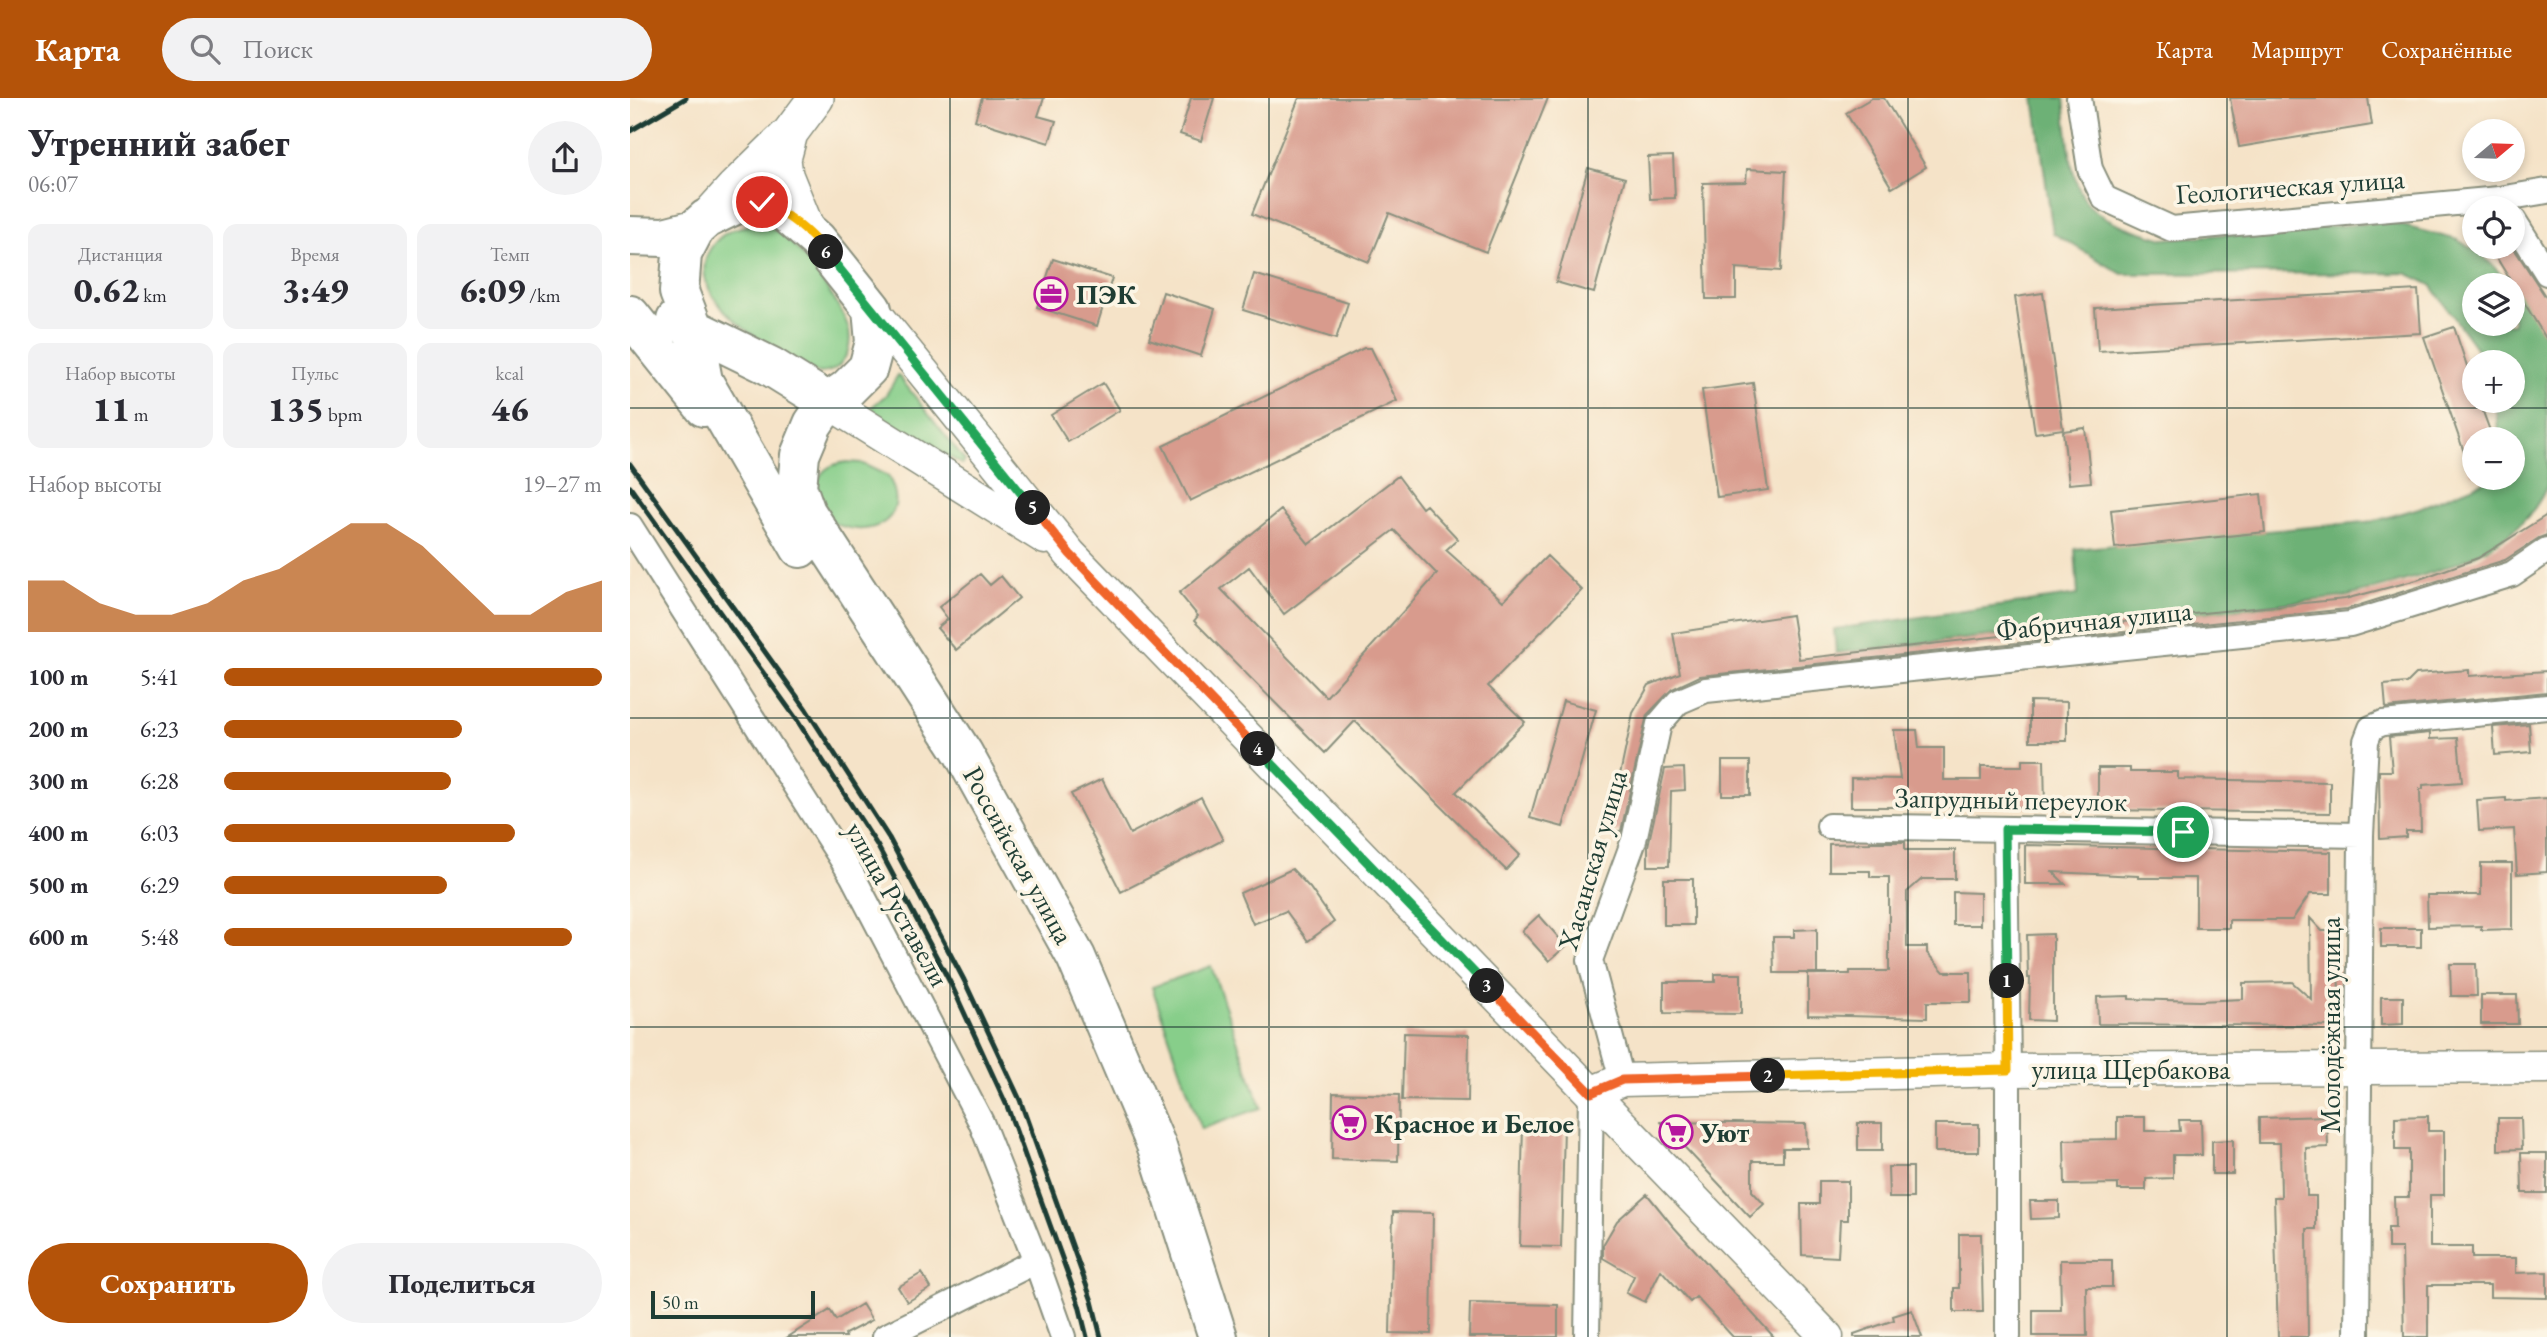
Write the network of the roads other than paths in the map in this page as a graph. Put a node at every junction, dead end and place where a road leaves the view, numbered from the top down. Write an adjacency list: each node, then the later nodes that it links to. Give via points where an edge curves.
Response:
1 (816, 98): 3 (main road)
2 (2079, 98): 6 (street, Геологическая улица, via 2090,169 2105,198 2172,229)
3 (790, 133): 7 (main road); 8 (main road, via 783,159 785,175)
4 (2547, 191): 5 (street, Геологическая улица)
5 (2525, 201)
6 (2462, 212)
7 (701, 224): 8 (main road, via 737,204 762,202 785,212); 9 (main road, via 664,237); 15 (main road, via 682,254 679,292)
8 (808, 232): 13 (main road)
9 (630, 236)
10 (2525, 239): 11 (street)
11 (2547, 273)
12 (630, 299): 15 (main road)
13 (872, 309): 16 (main road, via 875,342 868,368); 20 (street)
14 (630, 315): 18 (main road, via 691,389)
15 (693, 328): 16 (main road, via 770,366); 18 (main road, via 703,381)
16 (828, 402): 20 (street); 35 (main road, Российская улица, via 800,455 797,487 806,512 963,753 1076,957 1157,1147)
17 (630, 527): 31 (street, улица Руставели, via 852,875 981,1122)
18 (800, 548): 34 (main road, Российская улица, via 946,764 1059,966 1138,1154)
19 (2547, 550): 21 (street, Фабричная улица, via 2512,574 2350,624 1706,690)
20 (1070, 554): 30 (street)
21 (1678, 702): 29 (street, Хасанская улица, via 1659,724 1634,840 1590,960)
22 (2547, 707): 25 (street, Молодёжная улица, via 2383,723 2371,728 2366,741)
23 (1829, 826): 24 (street, Запрудный переулок)
24 (2005, 829): 25 (street, Запрудный переулок); 28 (street)
25 (2361, 835): 27 (street, Молодёжная улица)
26 (2547, 1067): 27 (street, улица Щербакова)
27 (2361, 1068): 28 (street, улица Щербакова); 39 (street, Молодёжная улица)
28 (2008, 1070): 29 (street, улица Щербакова); 38 (street)
29 (1622, 1080): 30 (street, улица Щербакова)
30 (1591, 1093): 36 (street); 37 (street)
31 (1037, 1261): 32 (street); 33 (street, улица Руставели)
32 (885, 1337)
33 (1063, 1337)
34 (1197, 1337)
35 (1218, 1337)
36 (1587, 1337)
37 (1827, 1337)
38 (2008, 1337)
39 (2357, 1337)

